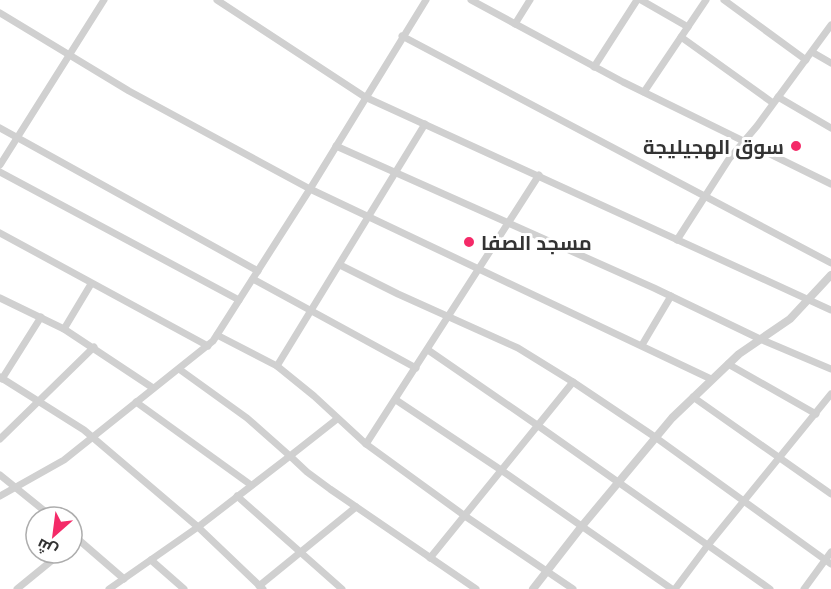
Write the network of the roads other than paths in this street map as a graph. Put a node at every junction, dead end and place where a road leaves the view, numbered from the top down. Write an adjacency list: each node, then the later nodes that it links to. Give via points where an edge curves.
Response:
1 (104, 0): 16 (street)
2 (217, 0): 21 (street)
3 (426, 0): 13 (street)
4 (471, 0): 10 (street)
5 (531, 0): 10 (street)
6 (639, 0): 12 (street); 19 (street)
7 (706, 0): 12 (street)
8 (724, 0): 17 (street)
9 (0, 13): 16 (street)
10 (515, 24): 19 (street)
11 (831, 25): 15 (street)
12 (688, 27): 14 (street)
13 (402, 36): 21 (street); 35 (street)
14 (681, 37): 20 (street); 22 (street)
15 (812, 52): 17 (street); 18 (street)
16 (70, 55): 26 (street); 34 (street)
17 (806, 60): 22 (street)
18 (831, 63)
19 (594, 66): 20 (street)
20 (644, 92): 27 (street)
21 (365, 97): 23 (street); 28 (street)
22 (776, 100): 25 (street); 27 (street)
23 (425, 124): 31 (street); 32 (street)
24 (0, 128): 26 (street)
25 (831, 128)
26 (17, 139): 29 (street); 43 (street)
27 (743, 141): 33 (street); 35 (street)
28 (336, 146): 31 (street); 34 (street)
29 (0, 165)
30 (0, 172): 49 (street)
31 (395, 173): 36 (street); 37 (street)
32 (539, 176): 37 (street); 39 (street)
33 (831, 184)
34 (310, 189): 36 (street); 43 (street)
35 (705, 196): 39 (street); 40 (street)
36 (369, 218): 41 (street); 42 (street)
37 (508, 224): 42 (street); 47 (street)
38 (0, 233): 46 (street)
39 (677, 240): 50 (street)
40 (831, 263)
41 (340, 266): 52 (street); 54 (street)
42 (479, 270): 54 (street); 58 (street)
43 (258, 271): 45 (street)
44 (831, 275): 50 (street)
45 (253, 279): 49 (street); 52 (street)
46 (91, 284): 55 (street); 59 (street)
47 (671, 296): 57 (street); 58 (street)
48 (0, 298): 53 (street)
49 (239, 300): 56 (street)
50 (809, 300): 51 (street); 57 (street)
51 (831, 310)
52 (312, 311): 63 (street); 64 (street)
53 (41, 317): 55 (street); 67 (street)
54 (448, 317): 61 (street); 69 (street, via 518,348)
55 (64, 329): 60 (street)
56 (217, 335): 59 (street); 63 (street)
57 (760, 339): 62 (street); 66 (street)
58 (642, 345): 68 (street)
59 (208, 346): 65 (street)
60 (94, 347): 70 (street); 74 (street)
61 (428, 350): 64 (street); 78 (street)
62 (728, 364): 68 (street); 76 (street)
63 (277, 366): 77 (street)
64 (416, 368): 73 (street)
65 (179, 369): 70 (street); 83 (street, via 247,418)
66 (831, 369)
67 (1, 378): 74 (street)
68 (711, 379): 72 (street)
69 (573, 382): 78 (street); 79 (street)
70 (153, 388): 75 (street)
71 (831, 394): 76 (street)
72 (693, 397): 79 (street); 84 (street)
73 (396, 400): 82 (street); 85 (street)
74 (39, 401): 80 (street); 81 (street)
75 (136, 402): 80 (street); 88 (street)
76 (816, 414): 84 (street)
77 (337, 419): 82 (street); 83 (street)
78 (537, 425): 85 (street); 87 (street)
79 (656, 437): 87 (street); 93 (street)
80 (93, 438): 89 (street, via 53,468); 98 (street)
81 (0, 439)
82 (366, 444): 96 (street)
83 (290, 456): 88 (street); 95 (street)
84 (778, 457): 90 (street); 93 (street)
85 (501, 470): 96 (street); 97 (street)
86 (0, 475): 89 (street)
87 (618, 482): 97 (street); 99 (street)
88 (251, 485): 92 (street)
89 (15, 487): 91 (street); 94 (street)
90 (831, 494)
91 (0, 496)
92 (237, 496): 98 (street); 101 (street)
93 (744, 501): 99 (street); 105 (street)
94 (37, 505)
95 (356, 507): 101 (street); 103 (street)
96 (465, 516): 103 (street); 107 (street)
97 (582, 526): 107 (street); 117 (street)
98 (198, 527): 104 (street); 110 (street)
99 (708, 544): 117 (street); 118 (street)
100 (84, 547): 108 (street)
101 (300, 552): 110 (street); 113 (street)
102 (831, 552): 105 (street)
103 (430, 558): 114 (street)
104 (151, 560): 108 (street); 112 (street)
105 (828, 562): 119 (street)
106 (46, 565): 111 (street)
107 (548, 572): 115 (street); 116 (street)
108 (124, 579): 109 (street)
109 (115, 588)
110 (261, 588)
111 (17, 589)
112 (184, 589)
113 (342, 589)
114 (475, 589)
115 (533, 589)
116 (573, 589)
117 (673, 589)
118 (770, 589)
119 (804, 589)

